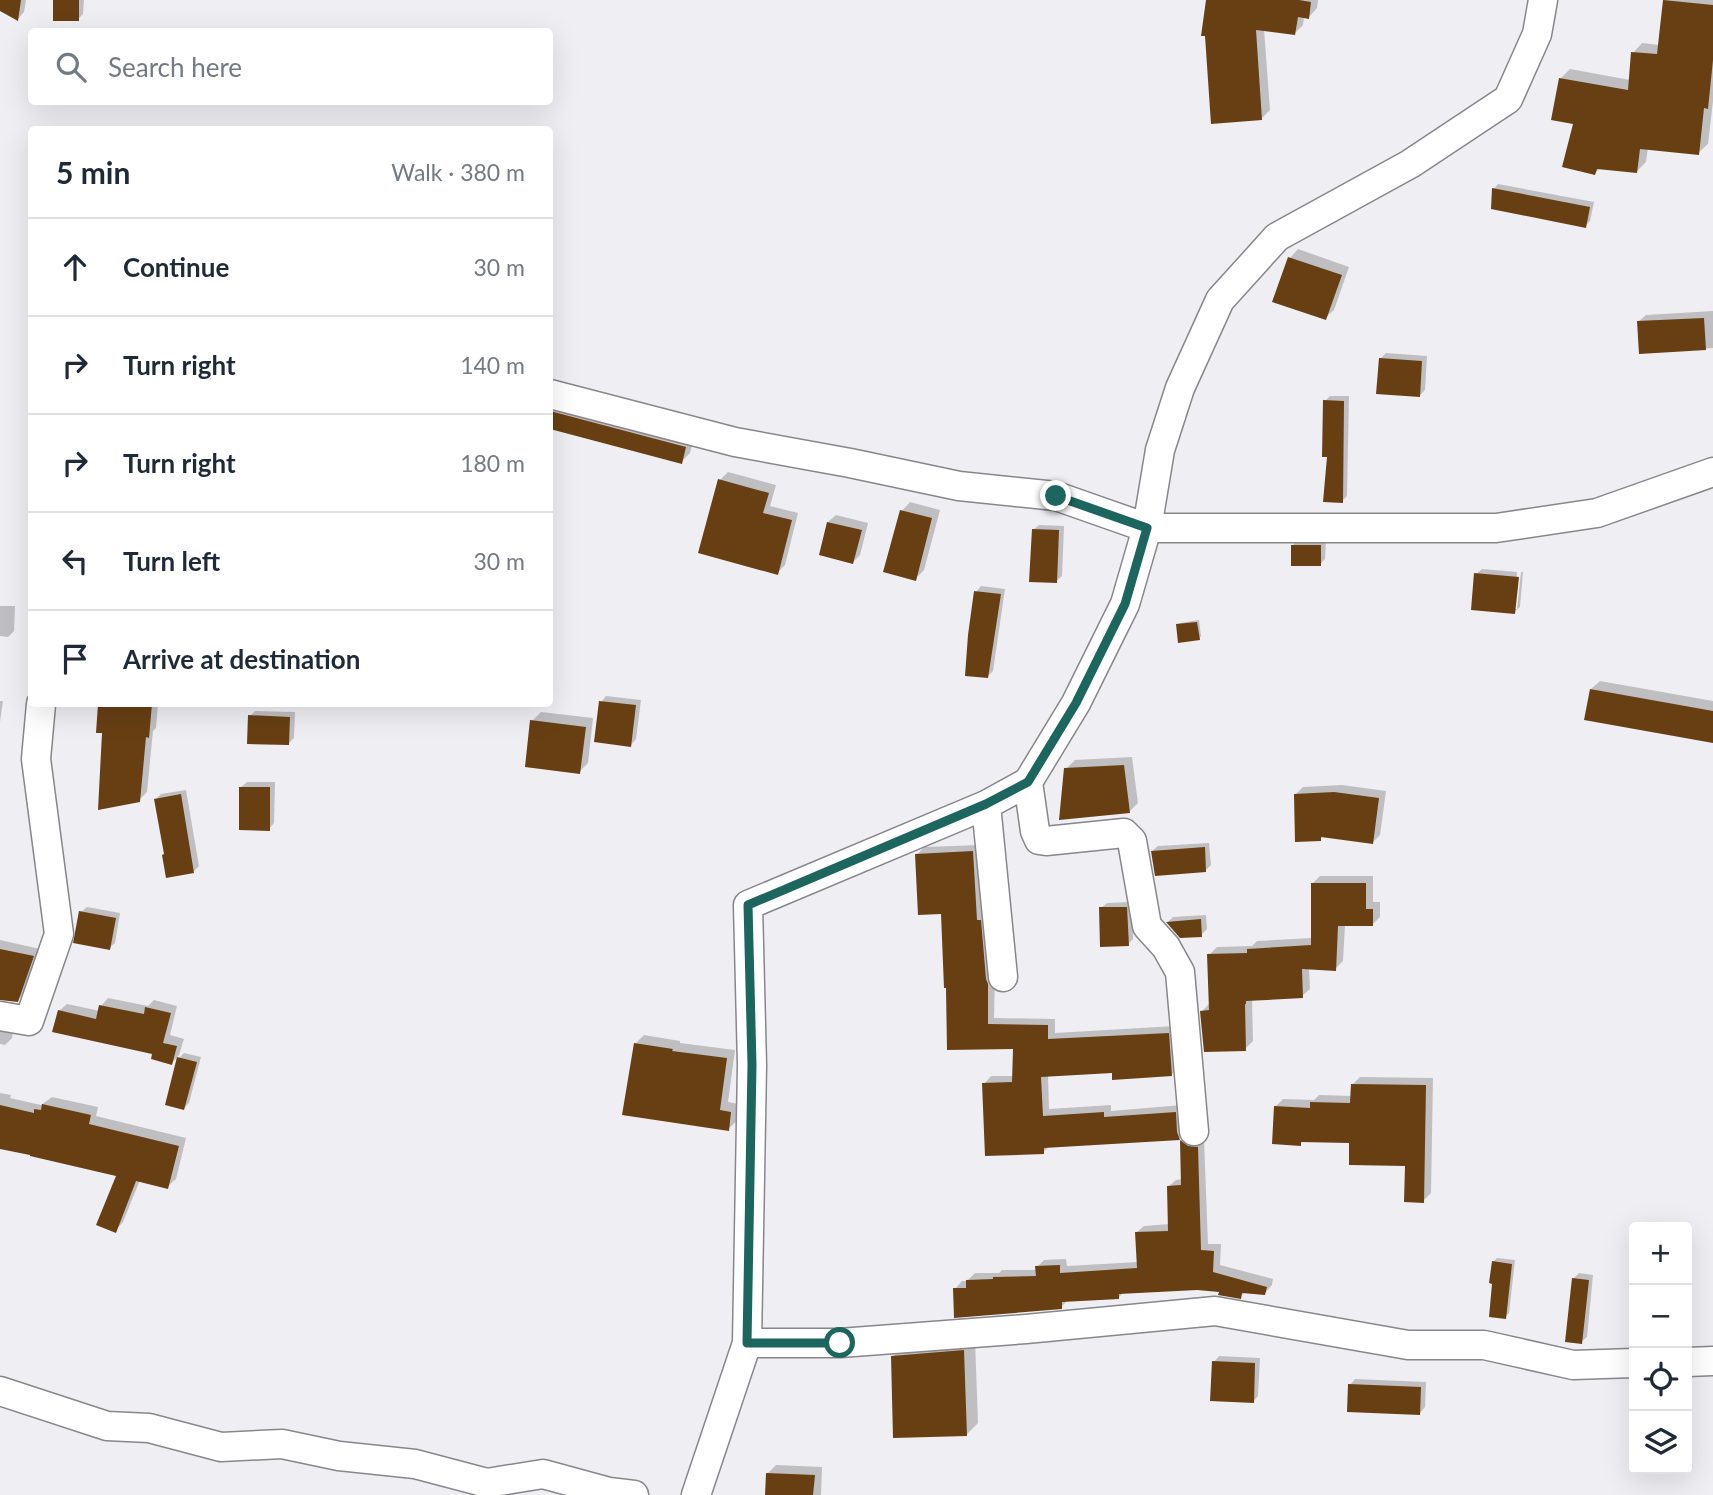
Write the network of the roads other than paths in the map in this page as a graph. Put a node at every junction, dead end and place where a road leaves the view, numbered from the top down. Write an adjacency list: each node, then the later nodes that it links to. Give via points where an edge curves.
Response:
1 (1543, 0): 4 (street, via 1536,34 1508,99 1410,164 1277,237 1220,300 1180,387 1160,450)
2 (553, 395): 4 (street, via 736,442 959,486 1056,496)
3 (1713, 472): 4 (street, via 1597,513 1496,528)
4 (1147, 528): 6 (street, via 1125,604 1076,703)
5 (41, 707): 9 (street, via 36,758 59,934 29,1021)
6 (1028, 782): 7 (street); 10 (street, via 1040,840 1124,833 1132,841 1147,926 1180,972)
7 (986, 804): 8 (street); 11 (street, via 748,905 752,1065)
8 (1003, 977)
9 (0, 1016)
10 (1194, 1131)
11 (747, 1343): 14 (street, via 853,1342 1216,1311 1408,1345 1483,1345 1573,1365); 17 (street)
12 (1713, 1361): 13 (street)
13 (1692, 1362)
14 (1629, 1363)
15 (0, 1391): 16 (street, via 107,1426 149,1428 221,1447 282,1444 415,1464 487,1483 543,1474)
16 (634, 1495)
17 (696, 1495)

